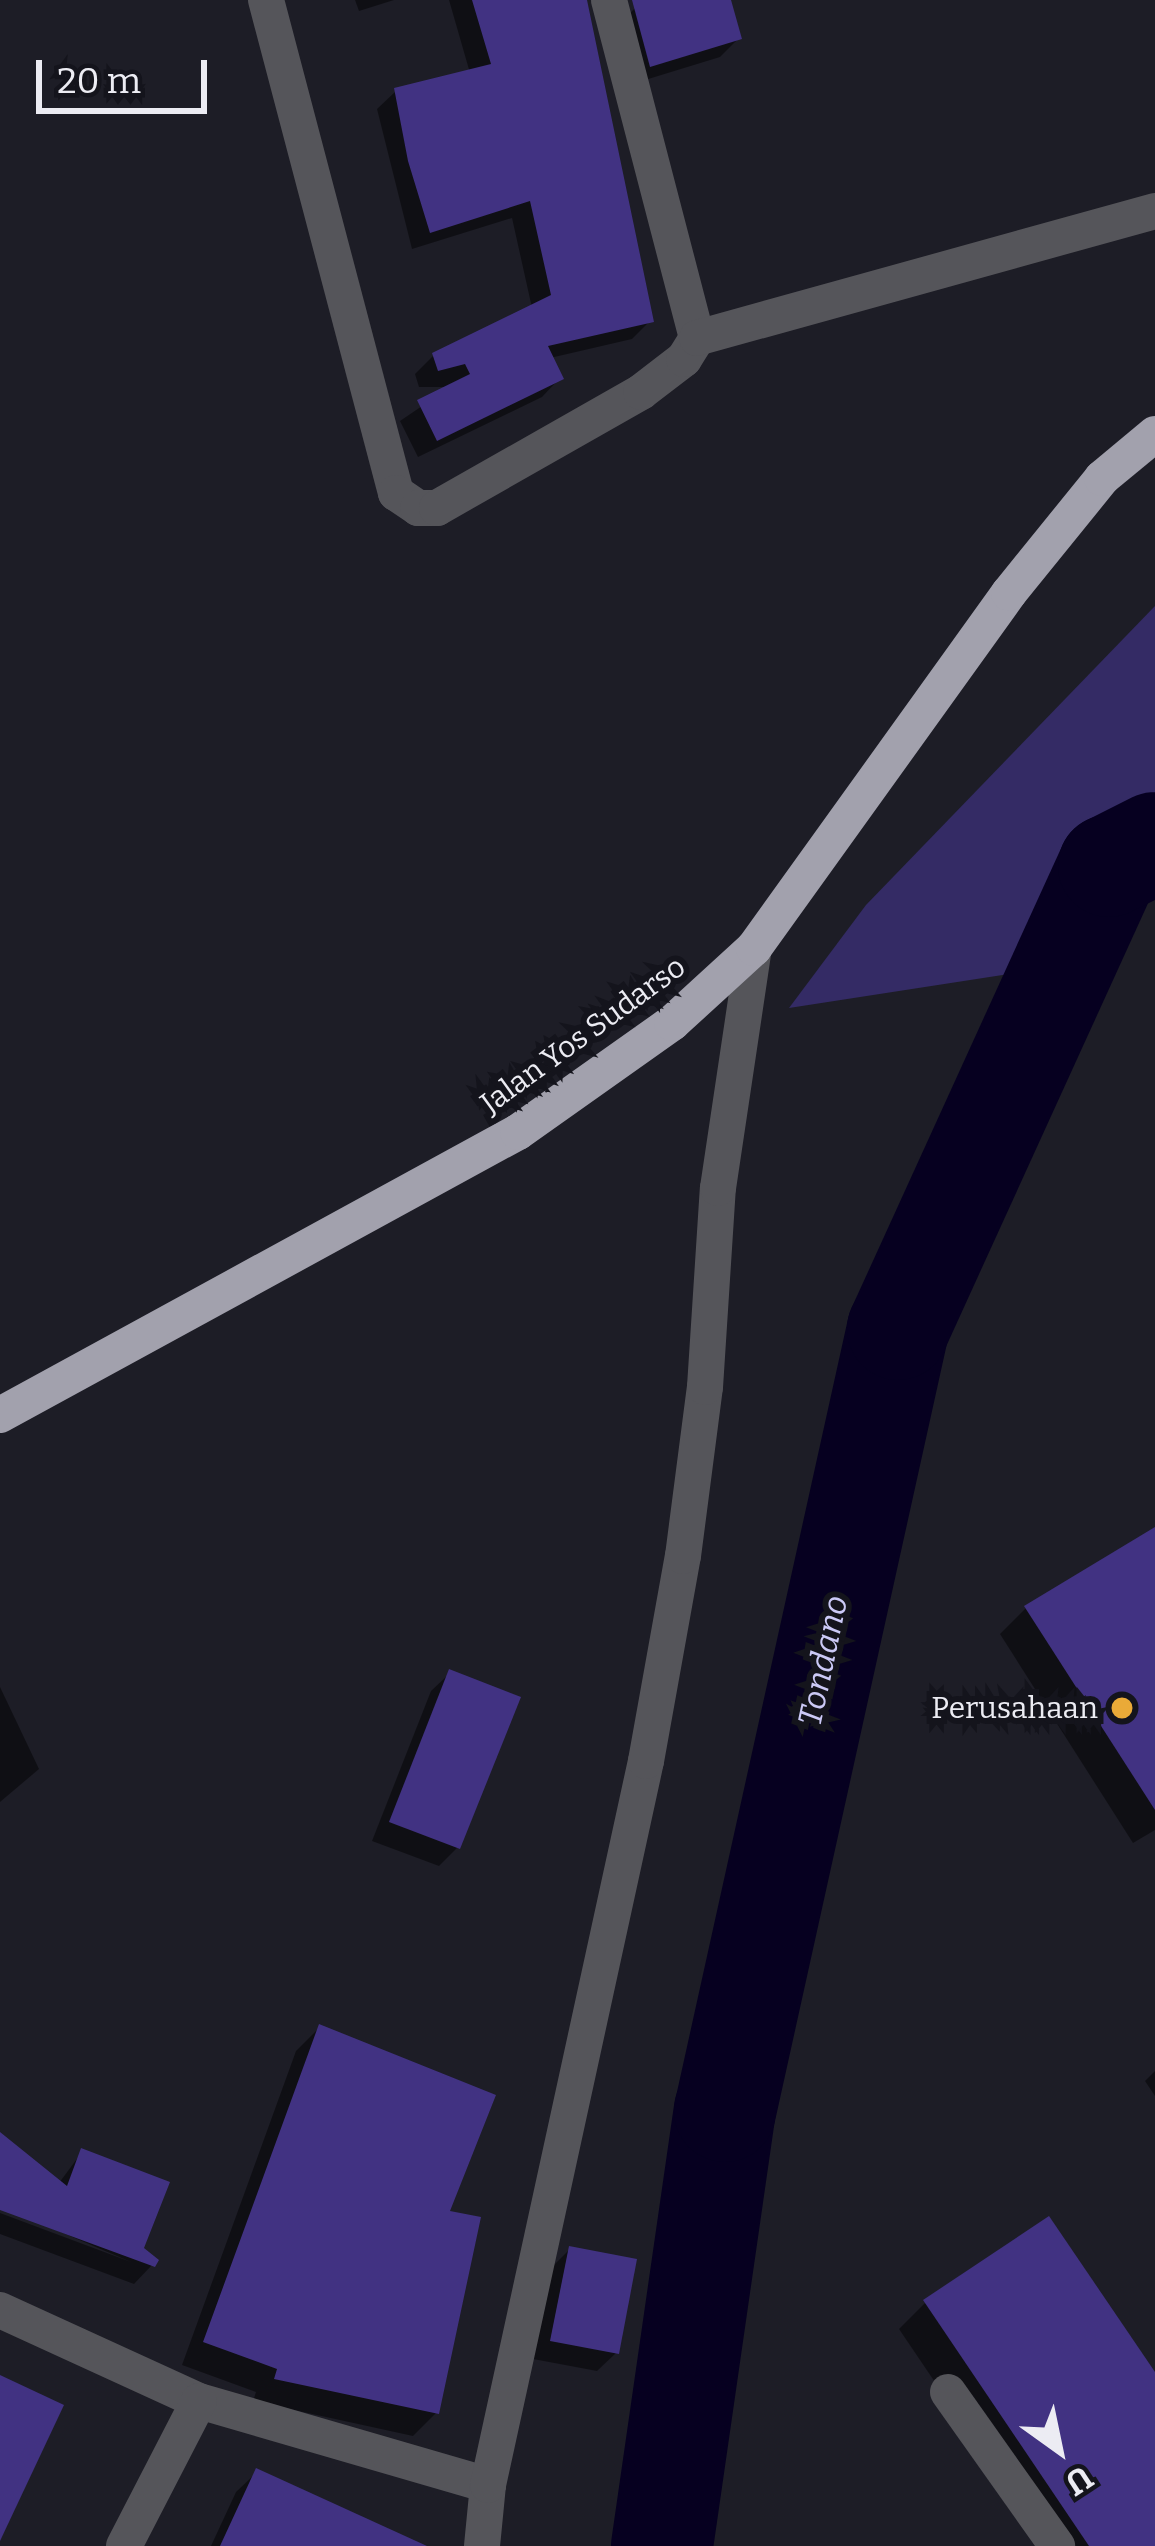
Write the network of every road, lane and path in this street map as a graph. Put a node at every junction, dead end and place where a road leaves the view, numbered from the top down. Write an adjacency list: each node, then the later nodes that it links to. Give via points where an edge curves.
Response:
1 (266, 0): 4 (street, via 395,493 418,508 469,494 641,392)
2 (609, 0): 4 (street)
3 (1155, 212): 4 (street)
4 (698, 338)
5 (1155, 434): 6 (highway, Jalan Yos Sudarso, via 1102,478 1009,593)
6 (754, 948): 7 (highway, Jalan Yos Sudarso, via 672,1023 518,1132); 11 (street, via 718,1188 705,1387 679,1579)
7 (0, 1415)
8 (0, 2310): 10 (street)
9 (948, 2392): 14 (street)
10 (199, 2401): 11 (street); 12 (street)
11 (488, 2485): 13 (street)
12 (124, 2546)
13 (482, 2546)
14 (1057, 2546)

